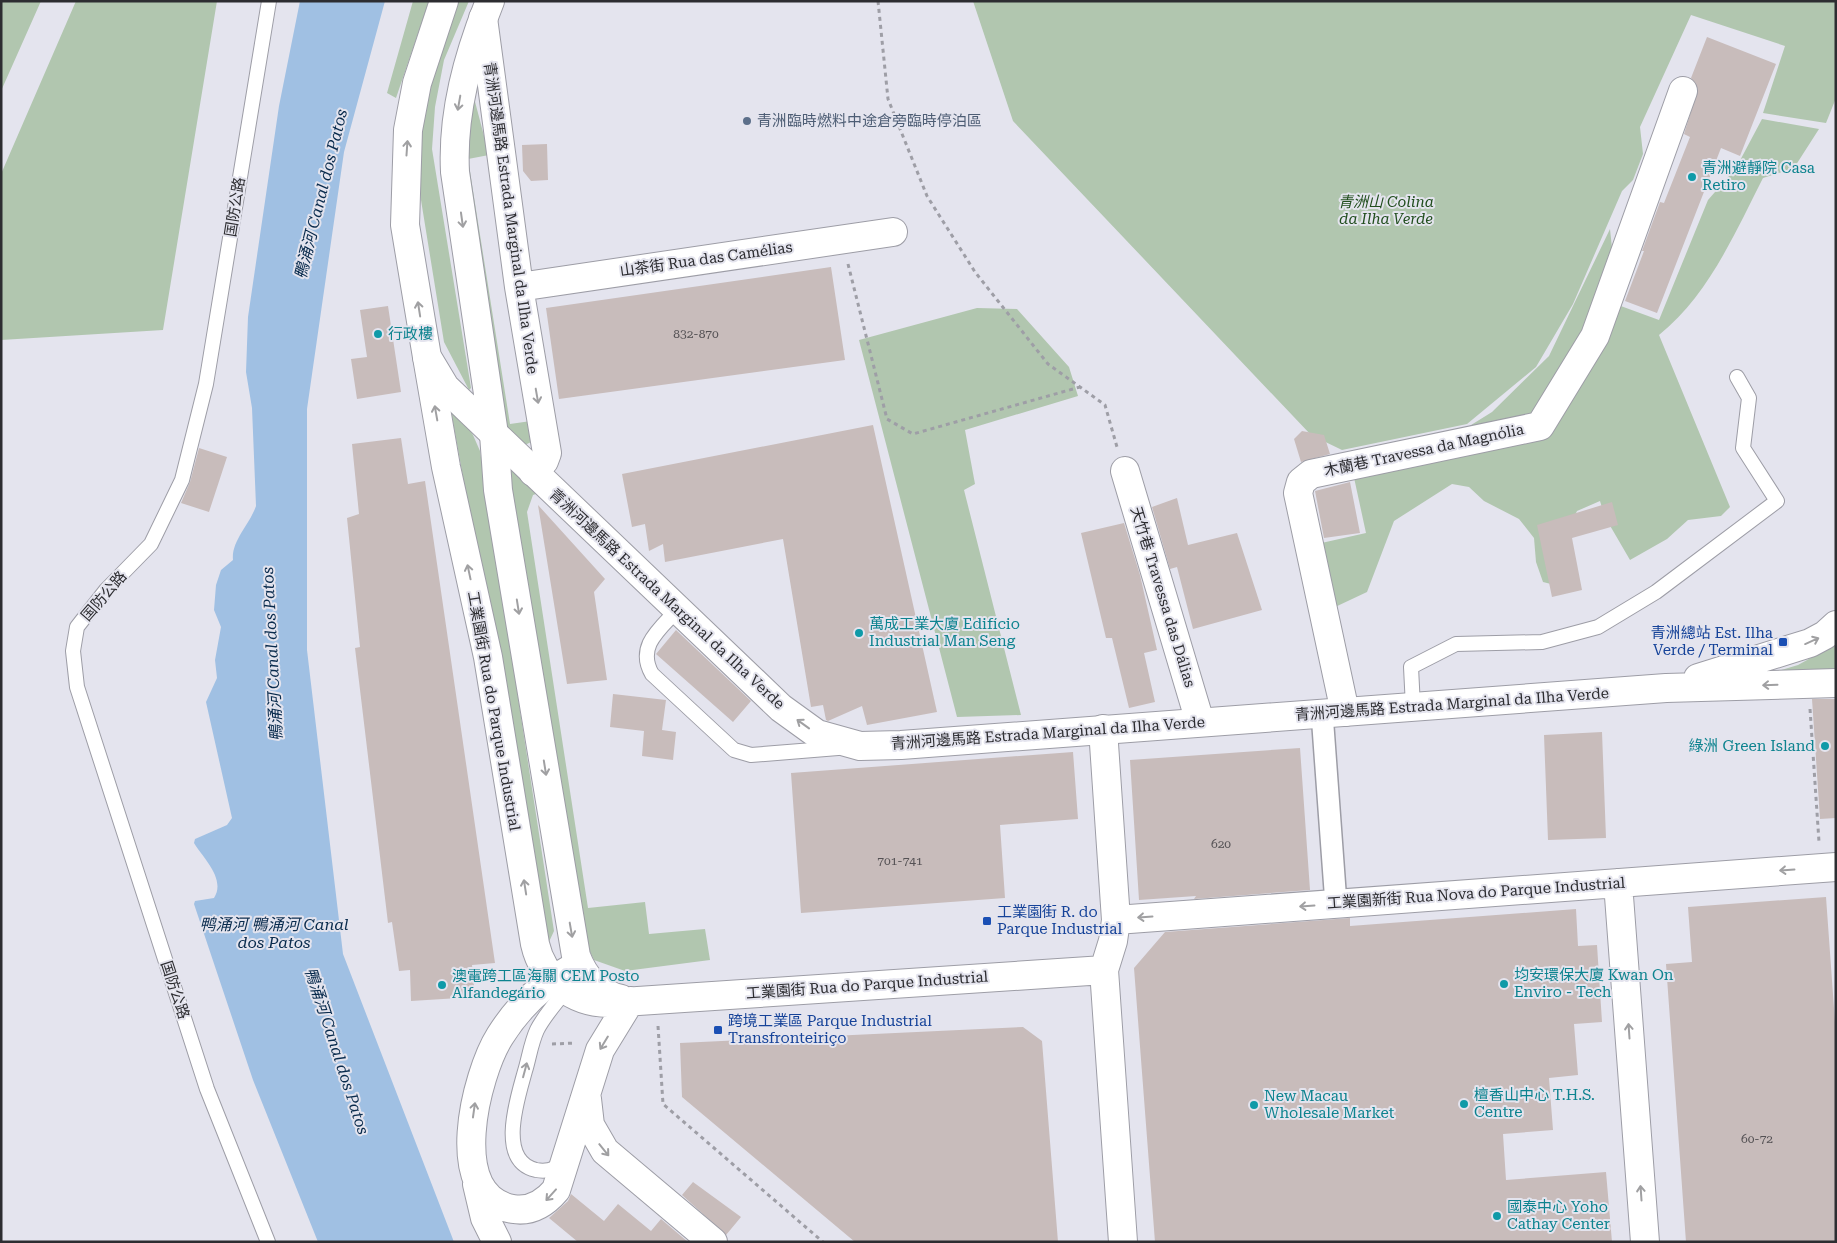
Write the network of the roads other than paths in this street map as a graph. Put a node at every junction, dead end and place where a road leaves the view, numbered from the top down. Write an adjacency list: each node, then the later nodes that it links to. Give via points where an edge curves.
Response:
1 (269, 1): 32 (lane, 国防公路, via 206,384 182,480 151,544 106,590 77,627 73,651 78,686 207,1089)
2 (444, 1): 7 (street, 青洲河邊馬路 Estrada Marginal da Ilha Verde, one-way to 2, via 405,226 405,176 408,130 417,84)
3 (486, 10): 6 (street, 青洲河邊馬路 Estrada Marginal da Ilha Verde); 9 (street, 青洲河邊馬路 Estrada Marginal da Ilha Verde, one-way to 9, via 459,101 453,139 455,172)
4 (1683, 91): 17 (street, 木蘭巷 Travessa da Magnólia, via 1595,336 1540,426 1311,474 1301,482 1298,493)
5 (893, 232): 6 (street, 山茶街 Rua das Camélias)
6 (519, 286): 11 (street, 青洲河邊馬路 Estrada Marginal da Ilha Verde, one-way to 11, via 547,453)
7 (427, 357): 9 (street, 青洲河邊馬路 Estrada Marginal da Ilha Verde, via 445,387); 27 (street, 工業園街 Rua do Parque Industrial, one-way to 7, via 543,966 535,944 488,657 446,467)
8 (1737, 377): 16 (lane, via 1749,398 1743,448 1777,501 1656,592 1598,627 1542,642 1456,644 1411,667)
9 (494, 434): 11 (street, 青洲河邊馬路 Estrada Marginal da Ilha Verde); 25 (street, 工業園街 Rua do Parque Industrial, one-way to 25, via 498,490)
10 (1125, 471): 18 (street, 天竹巷 Travessa das Dálias)
11 (533, 472): 12 (street, 青洲河邊馬路 Estrada Marginal da Ilha Verde)
12 (678, 610): 20 (street, 青洲河邊馬路 Estrada Marginal da Ilha Verde, one-way to 12, via 817,734 781,708); 20 (lane, via 650,639 646,648 648,666 652,674 734,750 751,755)
13 (1836, 625): 15 (street, 青洲河邊馬路 Estrada Marginal da Ilha Verde, one-way to 13, via 1810,643)
14 (1836, 683): 15 (street, 青洲河邊馬路 Estrada Marginal da Ilha Verde, one-way to 15)
15 (1666, 688): 16 (street, 青洲河邊馬路 Estrada Marginal da Ilha Verde)
16 (1414, 708): 17 (street, 青洲河邊馬路 Estrada Marginal da Ilha Verde)
17 (1334, 712): 18 (street, 青洲河邊馬路 Estrada Marginal da Ilha Verde); 23 (street)
18 (1200, 722): 19 (street, 青洲河邊馬路 Estrada Marginal da Ilha Verde)
19 (1103, 729): 20 (street, 青洲河邊馬路 Estrada Marginal da Ilha Verde); 24 (street)
20 (860, 746)
21 (1828, 867): 22 (street, 工業園新街 Rua Nova do Parque Industrial, one-way to 22)
22 (1618, 883): 23 (street, 工業園新街 Rua Nova do Parque Industrial); 36 (street, one-way to 22)
23 (1336, 904): 24 (street, 工業園新街 Rua Nova do Parque Industrial, one-way to 24)
24 (1116, 920): 26 (street)
25 (579, 965): 27 (street); 28 (street, 工業園街 Rua do Parque Industrial, via 586,977 610,996)
26 (1104, 970): 28 (street, 工業園街 Rua do Parque Industrial); 35 (street)
27 (560, 985): 28 (street, 工業園街 Rua do Parque Industrial, via 585,999 600,1002); 30 (lane, one-way to 27, via 561,1164 544,1171 532,1169 523,1163 515,1150 512,1130 534,1038); 31 (street, one-way to 27, via 472,1120 484,1068 511,1020 535,994)
28 (643, 1000): 29 (street, one-way to 29, via 600,1050)
29 (588, 1088): 30 (street); 34 (street, one-way to 34, via 590,1125 605,1151)
30 (569, 1152): 31 (street, one-way to 31, via 556,1190 532,1208 516,1210 494,1202)
31 (476, 1178): 33 (street, via 482,1209)
32 (268, 1242)
33 (497, 1242)
34 (713, 1242)
35 (1123, 1242)
36 (1645, 1242)

